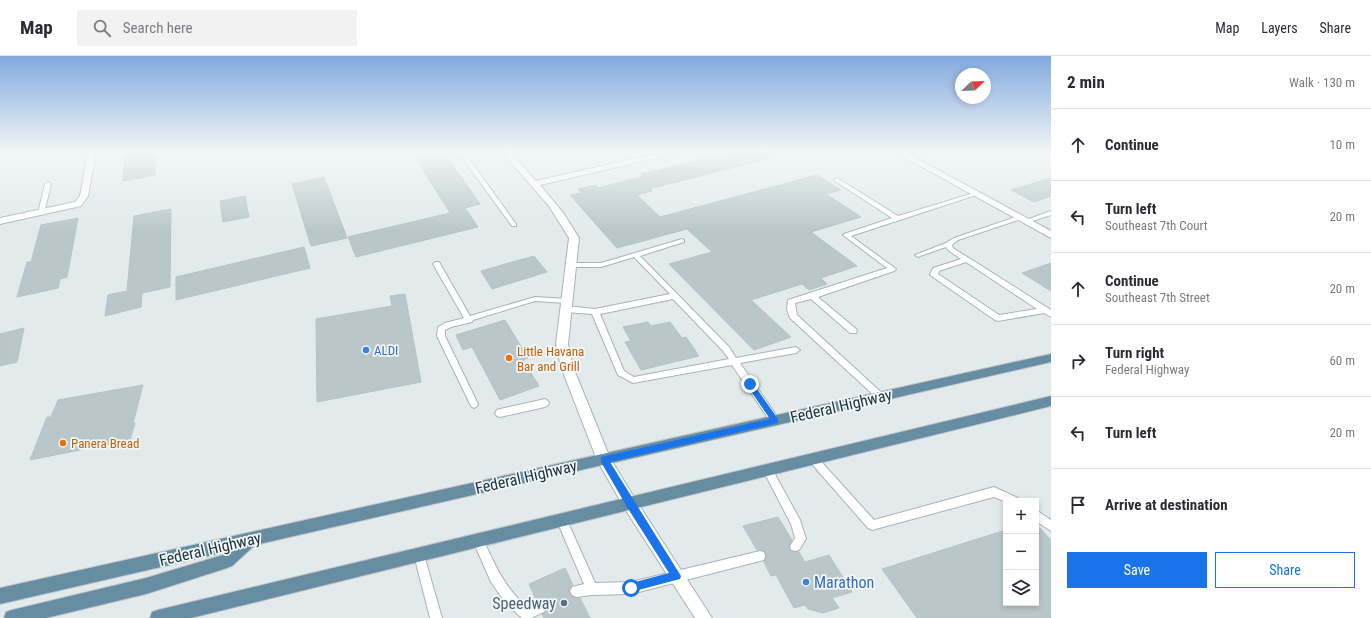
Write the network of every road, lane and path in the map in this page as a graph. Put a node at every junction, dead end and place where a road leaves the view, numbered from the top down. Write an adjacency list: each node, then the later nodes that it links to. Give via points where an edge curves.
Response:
1 (87, 178): 10 (street, via 84,196 78,204)
2 (480, 178): 15 (lane)
3 (529, 178): 8 (street)
4 (559, 178): 8 (street)
5 (947, 178): 9 (street)
6 (837, 180): 12 (lane)
7 (48, 184): 10 (lane)
8 (534, 184): 23 (street, via 574,238)
9 (976, 194): 12 (lane); 13 (street)
10 (41, 213): 14 (street)
11 (1051, 213): 13 (lane)
12 (898, 219): 25 (lane, via 846,235 892,269)
13 (1023, 220): 16 (street); 18 (lane, via 956,239)
14 (0, 221)
15 (514, 225)
16 (1051, 235)
17 (682, 241): 19 (lane)
18 (948, 244): 20 (lane); 21 (lane, via 950,250)
19 (636, 255): 23 (lane, via 601,265); 24 (lane)
20 (918, 255)
21 (966, 260): 28 (lane); 28 (lane, via 936,270 934,275 998,318)
22 (437, 264): 29 (lane)
23 (571, 265): 26 (street)
24 (674, 296): 27 (lane); 33 (lane)
25 (812, 296): 30 (lane); 34 (lane, via 792,302 793,316)
26 (566, 305): 27 (lane); 29 (lane, via 535,299); 40 (street, via 562,344 567,367)
27 (595, 312): 33 (lane, via 621,374 633,380)
28 (1048, 312)
29 (469, 320): 37 (lane, via 441,329)
30 (854, 331)
31 (796, 350): 33 (lane)
32 (1051, 358): 34 (main road, Federal Highway)
33 (734, 361): 39 (lane)
34 (881, 397): 39 (main road, Federal Highway)
35 (1051, 401): 41 (main road)
36 (545, 403): 38 (lane)
37 (474, 404)
38 (500, 413)
39 (776, 421): 40 (main road, Federal Highway)
40 (604, 460): 44 (street); 48 (main road, Federal Highway)
41 (814, 460): 42 (main road); 43 (lane, via 872,525 994,492)
42 (768, 470): 44 (main road); 50 (lane, via 800,533 801,538)
43 (1007, 498)
44 (630, 504): 46 (main road); 53 (street)
45 (1039, 517): 47 (lane)
46 (562, 521): 49 (main road); 54 (lane)
47 (1051, 526)
48 (251, 540): 56 (main road, Federal Highway); 58 (main road, via 227,561 146,586)
49 (478, 541): 51 (main road); 57 (lane, via 495,578 511,601 526,614)
50 (795, 546)
51 (419, 555): 59 (main road); 60 (lane)
52 (760, 556): 53 (lane)
53 (676, 576): 54 (lane, via 631,588); 61 (street)
54 (592, 589): 55 (lane)
55 (576, 591)
56 (0, 596)
57 (540, 608)
58 (12, 618)
59 (158, 618)
60 (436, 618)
61 (704, 618)

